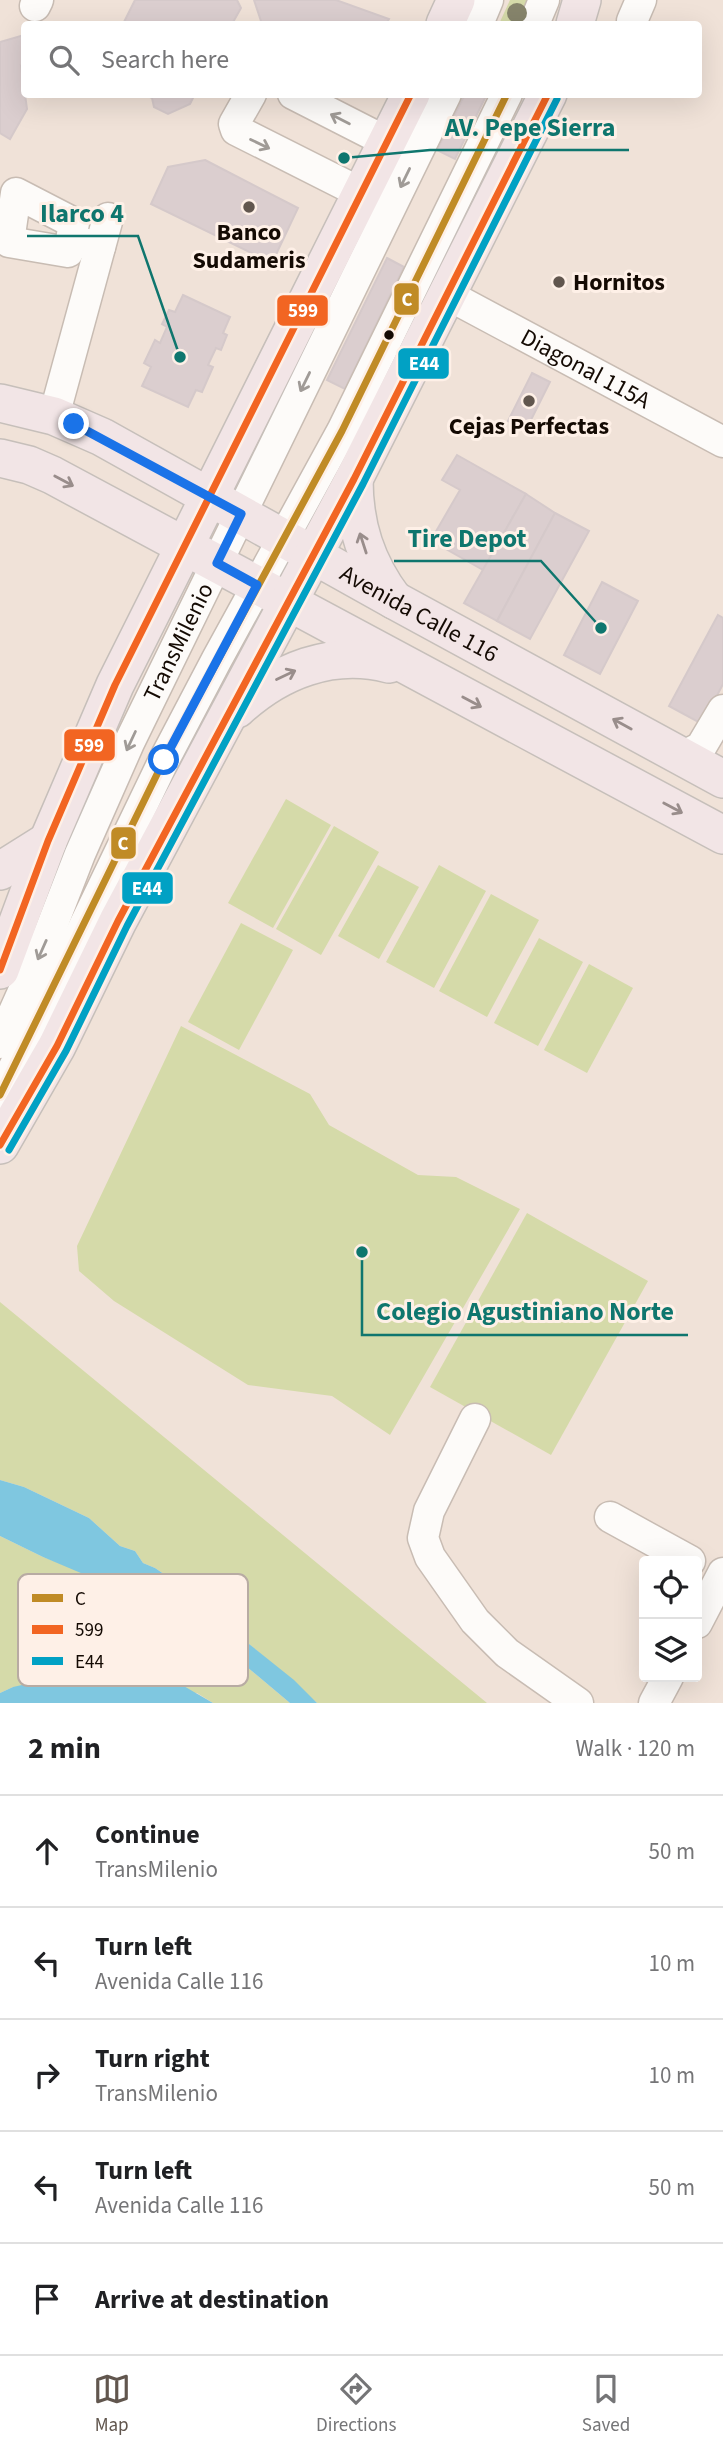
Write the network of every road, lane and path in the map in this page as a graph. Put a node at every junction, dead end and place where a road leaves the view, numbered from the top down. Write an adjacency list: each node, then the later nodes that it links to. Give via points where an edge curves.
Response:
1 (456, 0): 5 (main road)
2 (488, 0): 6 (street)
3 (544, 0): 7 (street)
4 (582, 0): 8 (main road)
5 (446, 21)
6 (479, 21)
7 (535, 21)
8 (576, 21)
9 (249, 98): 16 (street, one-way to 16, via 234,124 236,130)
10 (301, 98): 15 (street, one-way to 10)
11 (409, 98): 15 (main road)
12 (444, 98): 25 (street, TransMilenio, one-way to 25)
13 (505, 98): 27 (street, via 342,430)
14 (546, 98): 18 (main road)
15 (387, 142): 16 (main road)
16 (361, 193): 24 (main road)
17 (108, 218): 20 (street, via 85,244)
18 (447, 295): 21 (street, Diagonal 115A); 23 (main road)
19 (0, 403): 20 (main road, Avenida Calle 116)
20 (54, 416): 24 (main road, Avenida Calle 116)
21 (723, 442)
22 (0, 458): 26 (main road, one-way to 26, via 52,475)
23 (354, 479): 27 (main road); 30 (main road, one-way to 23, via 380,582 361,538)
24 (210, 497): 25 (main road, Avenida Calle 116); 26 (main road)
25 (241, 514): 27 (main road, Avenida Calle 116); 28 (street, TransMilenio)
26 (185, 546): 28 (main road); 37 (main road, via 115,685)
27 (298, 547): 29 (main road); 30 (main road, Avenida Calle 116)
28 (217, 563): 29 (main road); 40 (street, TransMilenio, one-way to 40, via 130,743)
29 (273, 593): 31 (main road); 33 (main road); 41 (street, TransMilenio, via 164,760)
30 (394, 600): 34 (main road, Avenida Calle 116, one-way to 30)
31 (412, 670): 33 (main road, one-way to 31, via 255,693 305,666 340,659 377,661); 36 (main road, one-way to 36)
32 (723, 710): 34 (street, via 701,747)
33 (217, 735): 42 (main road, via 57,1046)
34 (682, 757): 35 (main road, Avenida Calle 116)
35 (723, 779)
36 (723, 835)
37 (48, 841): 38 (main road); 39 (main road)
38 (0, 871)
39 (0, 970)
40 (0, 1043)
41 (0, 1095)
42 (0, 1145)
43 (475, 1419): 49 (street, via 429,1511 423,1538 430,1557 475,1621 507,1653)
44 (610, 1517): 45 (street)
45 (681, 1556)
46 (714, 1571): 47 (street)
47 (698, 1619)
48 (665, 1682): 50 (street)
49 (578, 1703)
50 (654, 1703)

